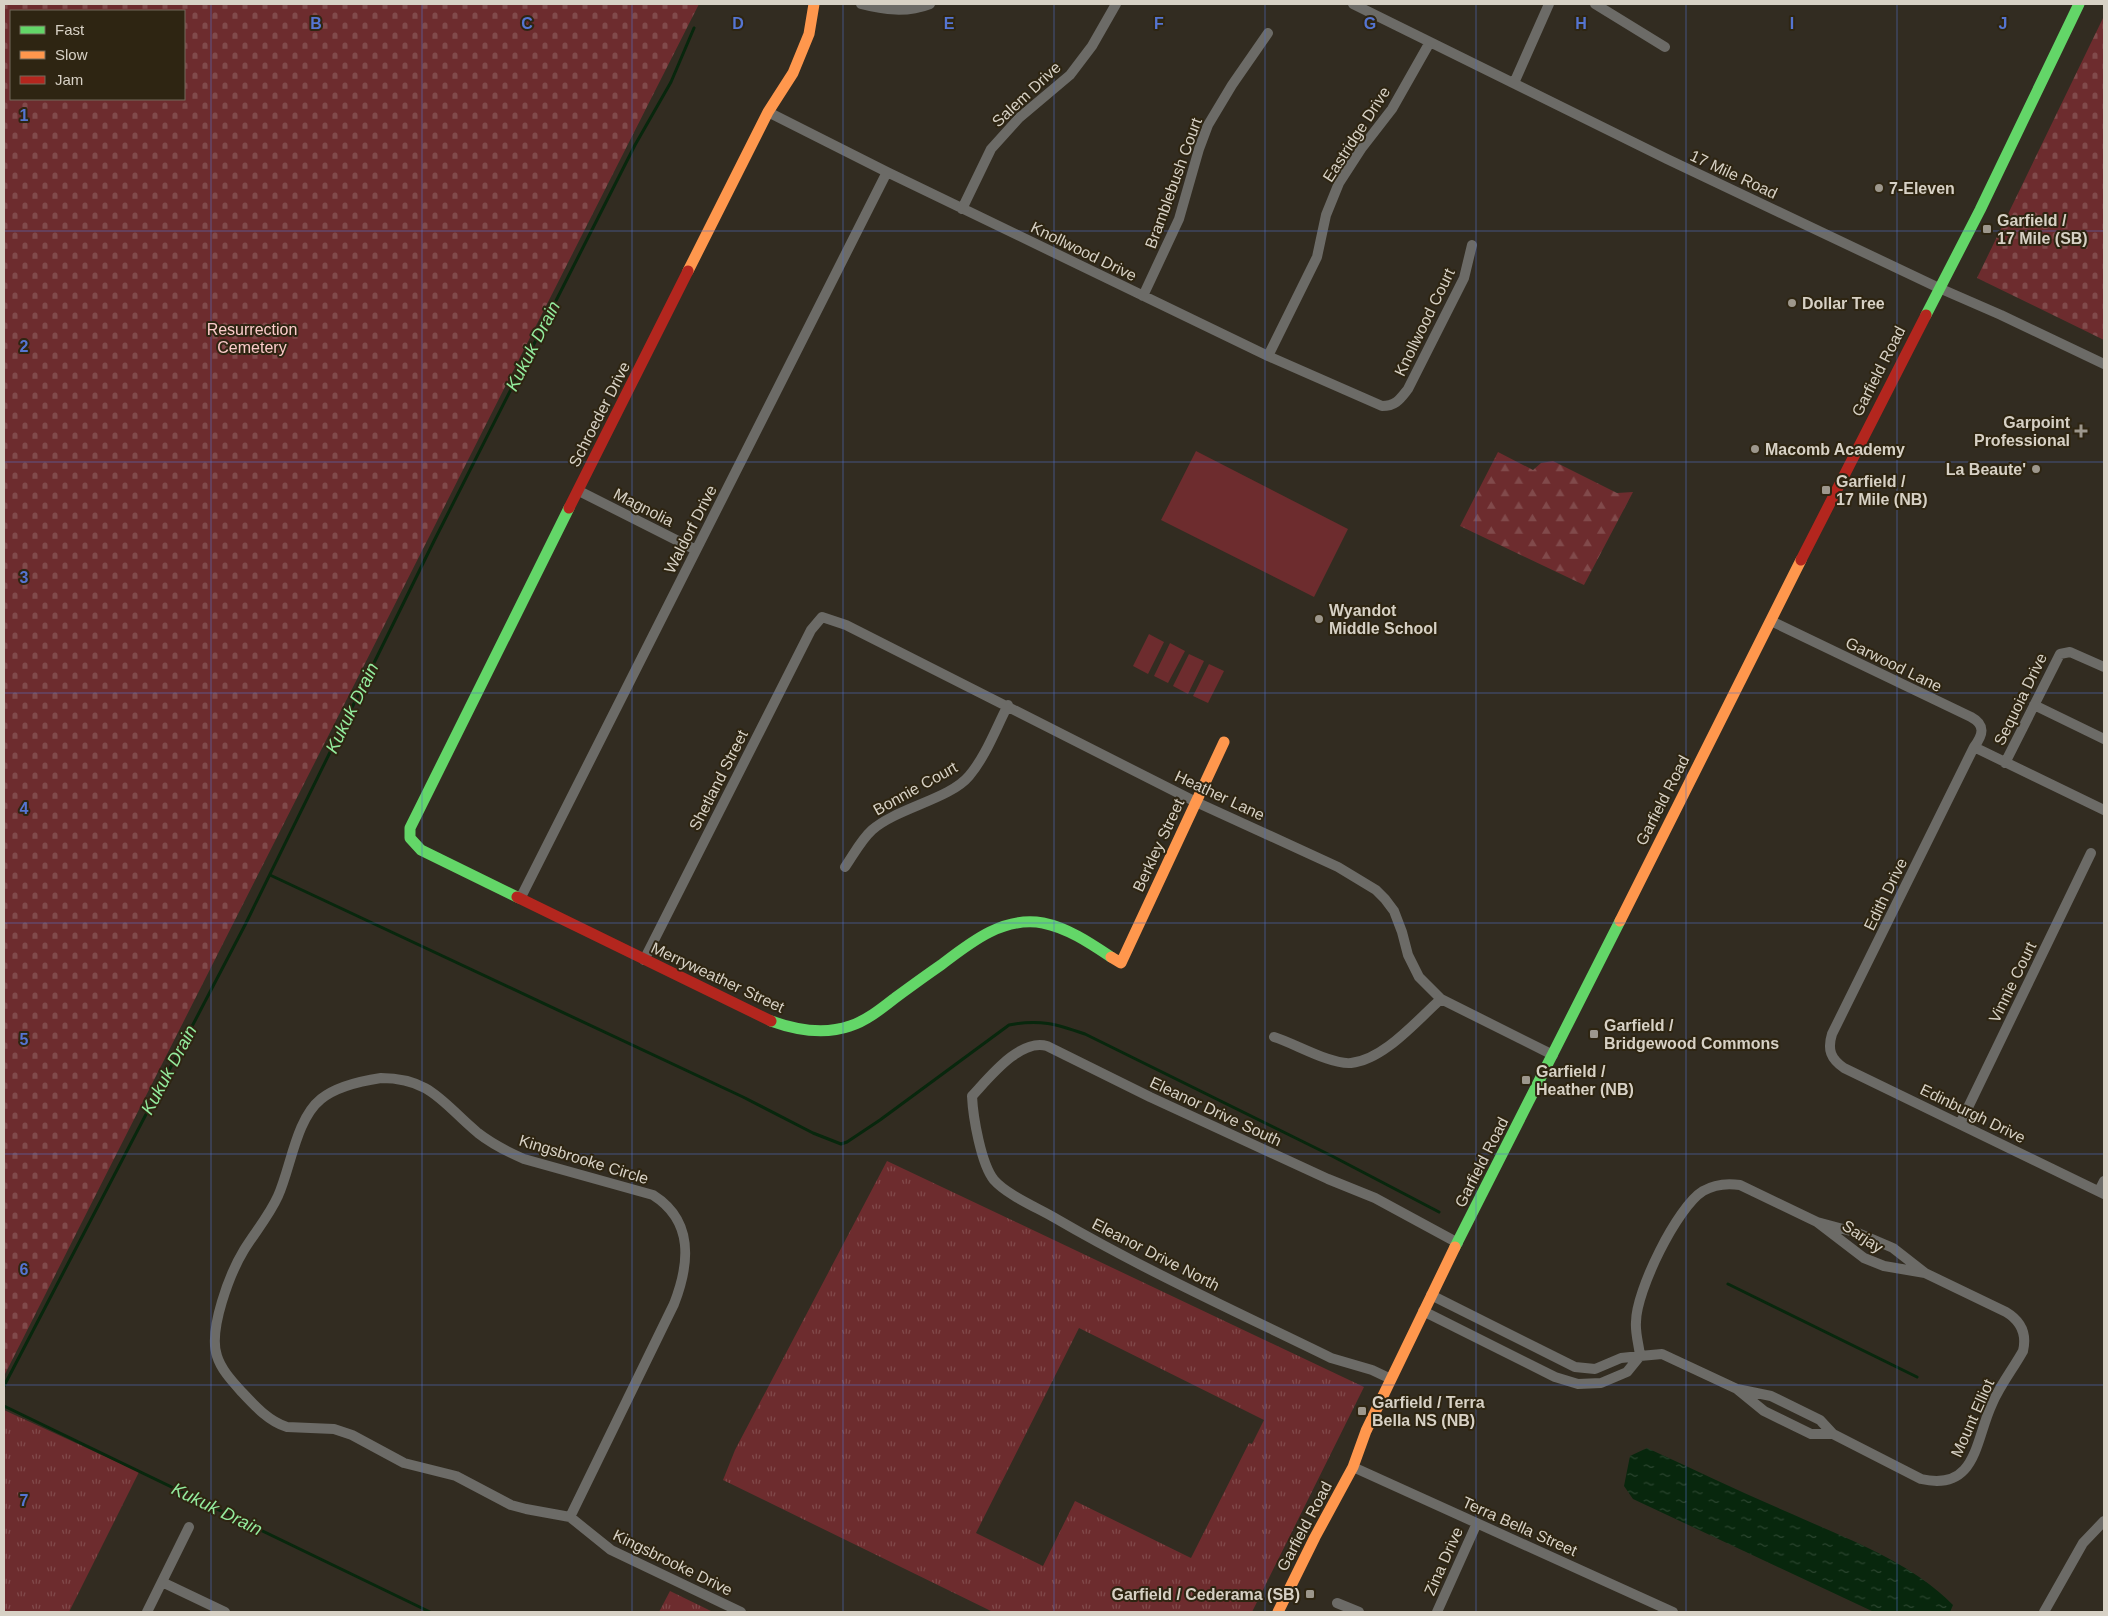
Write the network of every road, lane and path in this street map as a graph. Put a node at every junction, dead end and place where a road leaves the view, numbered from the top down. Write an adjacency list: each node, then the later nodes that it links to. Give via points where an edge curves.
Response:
1 (814, 4): 13 (street, Schroeder Drive, via 809,34 793,73)
2 (861, 4): 3 (street, via 901,10)
3 (930, 4)
4 (1116, 4): 15 (street, Salem Drive, via 1092,46 1070,75 1019,118 992,149)
5 (1353, 4): 10 (street, 17 Mile Road)
6 (1549, 4): 12 (street)
7 (1595, 4): 11 (street)
8 (2079, 4): 17 (street, Garfield Road)
9 (1268, 33): 18 (street, Bramblebush Court, via 1208,125 1179,219)
10 (1430, 42): 12 (street, 17 Mile Road); 19 (street, Eastridge Drive, via 1392,109 1339,183 1326,216 1315,262)
11 (1665, 46)
12 (1514, 82): 17 (street, 17 Mile Road)
13 (768, 112): 14 (street, Knollwood Drive); 22 (street, Schroeder Drive)
14 (887, 172): 15 (street, Knollwood Drive); 23 (street, Waldorf Drive)
15 (962, 209): 18 (street, Knollwood Drive)
16 (1472, 245): 21 (street, Knollwood Court, via 1464,278 1408,388)
17 (1939, 288): 20 (street, 17 Mile Road); 25 (street, Garfield Road)
18 (1144, 296): 19 (street, Knollwood Drive)
19 (1268, 356): 21 (street, Knollwood Drive, via 1374,403)
20 (2104, 364)
21 (1391, 406)
22 (578, 491): 23 (street, Magnolia); 35 (street, Schroeder Drive, via 414,816)
23 (696, 550): 38 (street, Waldorf Drive)
24 (822, 617): 27 (street, Heather Lane, via 846,625); 39 (street, Shetland Street, via 812,630)
25 (1771, 620): 31 (street, Garwood Lane, via 1975,719 1982,727 1982,733); 43 (street, Garfield Road)
26 (2104, 667): 28 (street, Sequoia Drive, via 2076,653 2064,652 2057,657)
27 (1008, 705): 33 (street, Heather Lane); 37 (street, Bonnie Court, via 969,777 873,829)
28 (2034, 705): 29 (street); 32 (street, Sequoia Drive)
29 (2104, 739)
30 (1224, 742): 33 (street, Berkley Street)
31 (1974, 748): 32 (street); 44 (street, Edith Drive, via 1832,1034)
32 (2005, 763): 34 (street)
33 (1196, 802): 40 (street, Berkley Street); 41 (street, Heather Lane, via 1338,867 1376,890 1394,911 1408,955 1419,976)
34 (2104, 810)
35 (409, 838): 38 (street, Merryweather Street, via 427,854)
36 (2091, 853): 46 (street, Vinnie Court)
37 (845, 867)
38 (520, 899): 39 (street, Merryweather Street)
39 (644, 960): 40 (street, Merryweather Street, via 786,1027 830,1030 850,1026 873,1014 967,944 990,930 1016,922 1047,924)
40 (1121, 962)
41 (1441, 999): 42 (street, via 1379,1054 1350,1063 1321,1056); 43 (street, Heather Lane)
42 (1274, 1036)
43 (1553, 1054): 50 (street, Garfield Road)
44 (1831, 1055): 46 (street, Edinburgh Drive, via 1844,1068)
45 (972, 1096): 50 (street, Eleanor Drive South, via 1024,1048 1040,1044 1047,1046 1150,1097 1375,1198); 58 (street, Eleanor Drive North, via 972,1116 988,1172 1008,1191 1084,1235 1330,1358)
46 (1960, 1124): 48 (street, Edinburgh Drive)
47 (2104, 1181): 48 (street)
48 (2102, 1193)
49 (1818, 1222): 51 (street, Sarjay, via 1858,1233 1893,1248); 51 (street, Sarjay, via 1869,1260); 56 (street, Sarjay, via 1740,1185 1727,1183 1697,1195 1670,1233 1640,1302 1635,1321)
50 (1458, 1243): 52 (street, Garfield Road)
51 (1925, 1273): 54 (street, Sarjay, via 2006,1312)
52 (1432, 1295): 53 (street, Garfield Road); 55 (street)
53 (1424, 1310): 57 (street); 58 (street, Garfield Road)
54 (2023, 1329): 60 (street, Mount Elliot, via 2023,1351 1992,1403 1972,1459 1951,1480 1922,1479)
55 (1526, 1343): 56 (street, via 1575,1367 1595,1369 1621,1358); 57 (street)
56 (1640, 1356): 57 (street, via 1627,1372 1602,1383 1578,1384 1555,1377); 59 (street, via 1662,1354)
57 (1519, 1357)
58 (1391, 1379): 61 (street, Garfield Road)
59 (1737, 1388): 60 (street, via 1771,1396 1820,1420); 60 (street, via 1764,1411 1811,1434)
60 (1833, 1434)
61 (1353, 1467): 64 (street, Terra Bella Street); 72 (street, Garfield Road)
62 (570, 1517): 62 (street, Kingsbrooke Circle, via 626,1407 679,1291 685,1272 686,1247 673,1213 665,1203 647,1193 544,1166 507,1151 477,1132 444,1101 416,1083 399,1078 381,1078 330,1092 306,1117 274,1205 243,1251 231,1277 215,1338 222,1366 248,1398 280,1425 334,1429 404,1463 456,1476 512,1505); 71 (street, Kingsbrooke Drive, via 611,1550)
63 (2104, 1521): 68 (street, via 2083,1543)
64 (1477, 1523): 74 (street, Zina Drive); 75 (street, Terra Bella Street)
65 (189, 1527): 66 (street)
66 (162, 1582): 69 (street); 70 (street)
67 (1337, 1603): 73 (street)
68 (2046, 1611)
69 (148, 1612)
70 (226, 1612)
71 (741, 1612)
72 (1278, 1612)
73 (1359, 1612)
74 (1437, 1612)
75 (1673, 1612)

